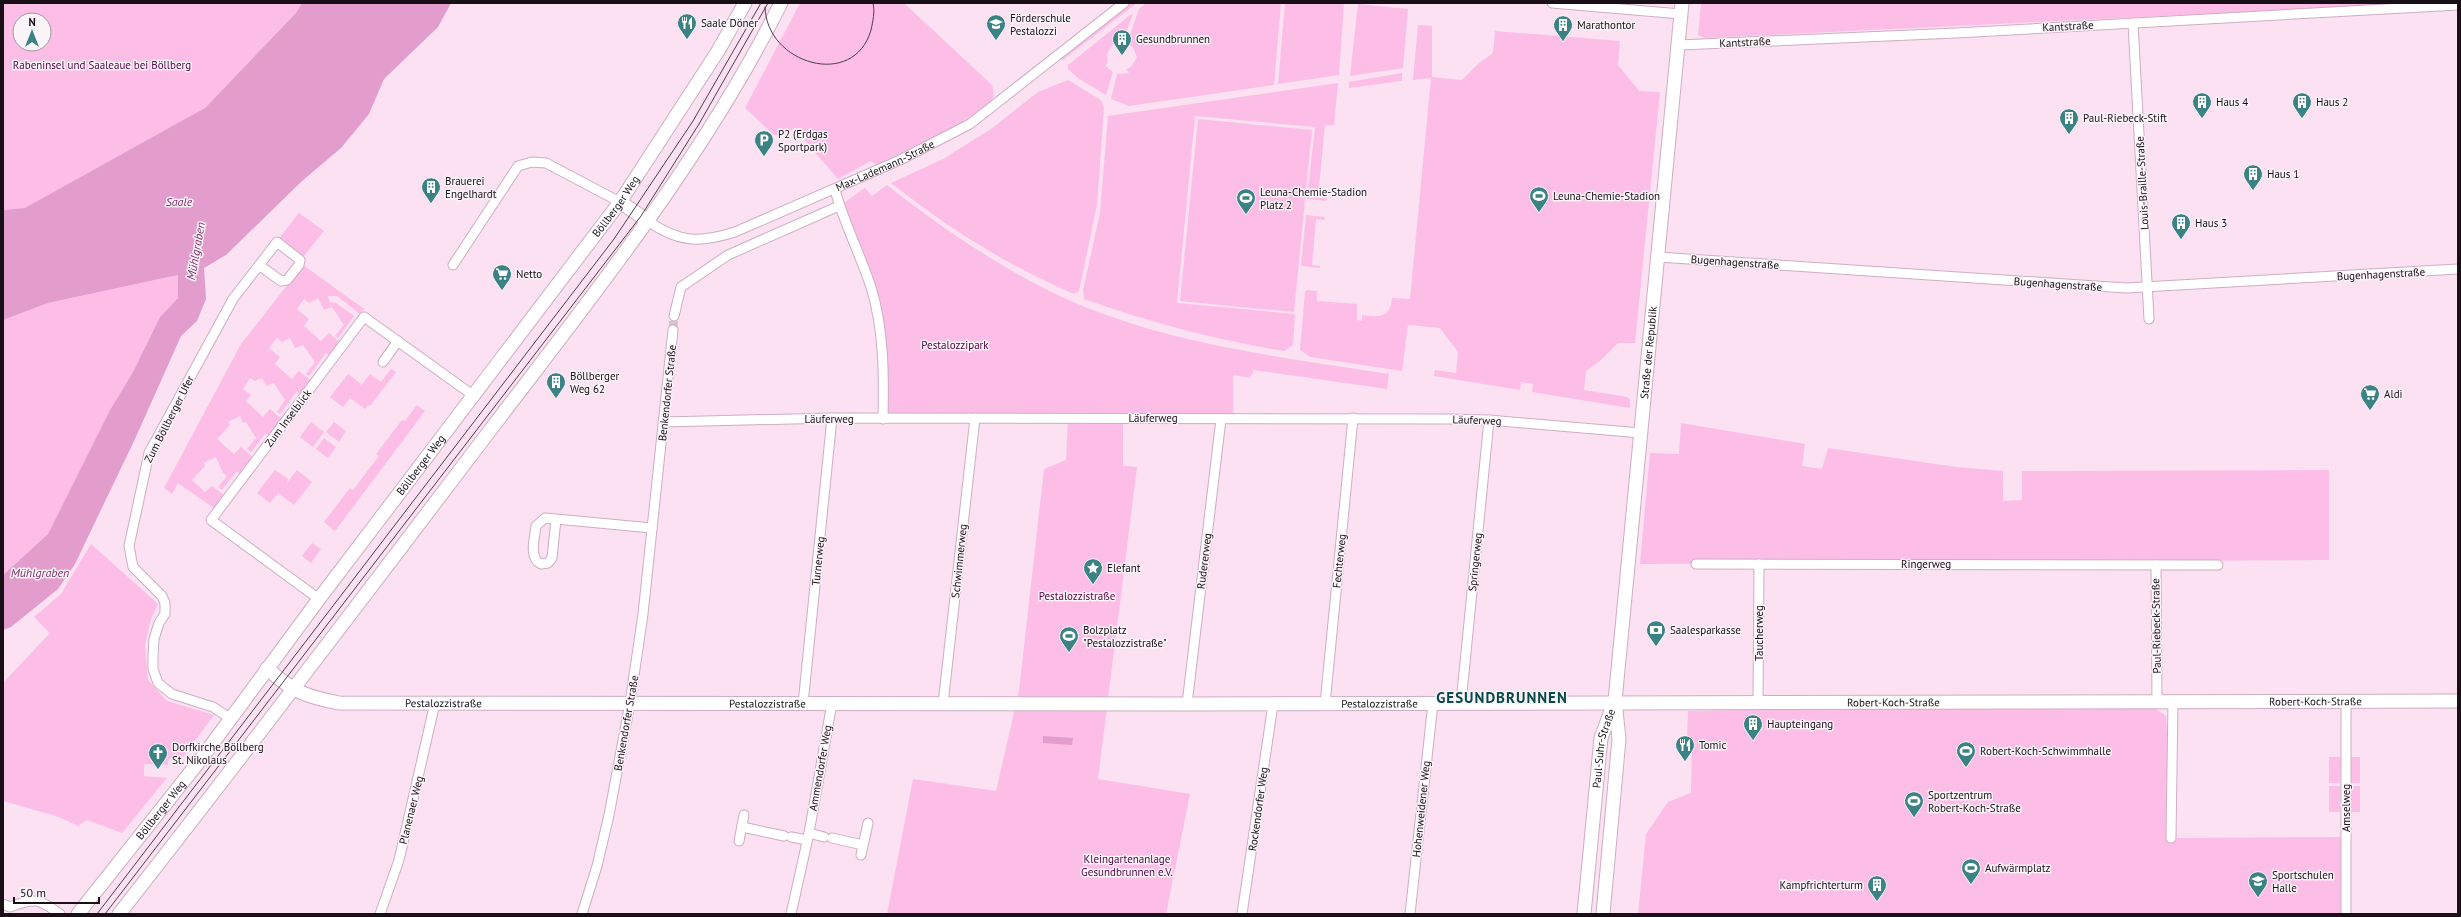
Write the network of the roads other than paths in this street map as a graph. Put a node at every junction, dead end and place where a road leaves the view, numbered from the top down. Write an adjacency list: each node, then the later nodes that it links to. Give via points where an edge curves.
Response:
1 (745, 3): 10 (street, Böllberger Weg, via 718,51)
2 (781, 3): 12 (street, via 726,103 670,192)
3 (1124, 3): 9 (street, Max-Lademann-Straße, via 970,124)
4 (1552, 3): 6 (street)
5 (2458, 5): 7 (street, Kantstraße)
6 (1682, 8): 8 (street, Straße der Republik)
7 (2133, 23): 8 (street, Kantstraße); 17 (street, Louis-Braille-Straße)
8 (1679, 45): 13 (street, Straße der Republik)
9 (834, 190): 11 (street); 12 (street, Max-Lademann-Straße, via 735,232 709,240 689,240 670,234)
10 (620, 202): 12 (street, Max-Lademann-Straße); 15 (street, via 546,163 532,162 518,166); 23 (street, Böllberger Weg)
11 (839, 206): 18 (street, Max-Lademann-Straße, via 728,255 681,287); 27 (street, via 858,250 877,311 884,366)
12 (648, 221): 40 (street)
13 (1658, 257): 17 (street, Bugenhagenstraße, via 2126,288); 31 (street, Straße der Republik)
14 (259, 265): 14 (street, Zum Böllberger Ufer, via 281,281 287,280 300,260 277,242); 57 (street, Zum Böllberger Ufer, via 233,298 149,453 129,546 133,567 162,596 165,603 165,614 154,639 153,669 158,683 172,694 213,707)
15 (454, 266)
16 (2458, 269): 17 (street, Bugenhagenstraße)
17 (2147, 287): 19 (street, Louis-Braille-Straße)
18 (674, 316)
19 (2149, 319)
20 (673, 330): 30 (street, Benkendorfer Straße)
21 (398, 341): 22 (street); 23 (street, Zum Inselblick); 38 (street, Zum Inselblick, via 364,317 211,520)
22 (383, 362)
23 (474, 396): 38 (street, Böllberger Weg)
24 (832, 418): 27 (street, Läuferweg); 30 (street, Läuferweg); 52 (street, Turnerweg)
25 (975, 418): 27 (street, Läuferweg); 28 (street, Läuferweg); 53 (street, Schwimmerweg)
26 (1353, 418): 28 (street, Läuferweg); 29 (street, Läuferweg); 56 (street, Fechterweg)
27 (883, 419)
28 (1221, 419): 54 (street, Rudererweg)
29 (1489, 420): 31 (street, Läuferweg); 51 (street, Springerweg)
30 (664, 422): 33 (street, Benkendorfer Straße)
31 (1641, 433): 45 (street, Straße der Republik)
32 (556, 518): 32 (street, via 552,558 548,563 540,564 533,554 536,526 545,518); 33 (street)
33 (652, 528): 48 (street, Benkendorfer Straße)
34 (1696, 564): 35 (street, Ringerweg)
35 (1759, 564): 36 (street, Ringerweg); 46 (street, Taucherweg)
36 (2156, 565): 37 (street, Paul-Riebeck-Straße); 41 (street, Paul-Riebeck-Straße)
37 (2218, 565)
38 (319, 599): 39 (street, Böllberger Weg)
39 (267, 668): 40 (street, Pestalozzistraße); 57 (street, Böllberger Weg)
40 (292, 689): 47 (street, Pestalozzistraße, via 311,698 339,703); 69 (street)
41 (2157, 701): 42 (street, Robert-Koch-Straße); 46 (street, Robert-Koch-Straße)
42 (2173, 701): 43 (street, Robert-Koch-Straße); 62 (street)
43 (2346, 701): 44 (street, Robert-Koch-Straße); 77 (street, Amselweg)
44 (2458, 701)
45 (1615, 702): 46 (street, Robert-Koch-Straße); 51 (street, Pestalozzistraße); 75 (street, Paul-Suhr-Straße, via 1601,738); 76 (street, Paul-Suhr-Straße, via 1619,740)
46 (1758, 702)
47 (435, 703): 48 (street, Pestalozzistraße); 70 (street, Planenaer Weg, via 399,860)
48 (630, 703): 52 (street, Pestalozzistraße); 71 (street, Benkendorfer Straße, via 609,815)
49 (832, 703): 52 (street, Pestalozzistraße); 53 (street, Pestalozzistraße); 61 (street, Ammendorfer Weg)
50 (1433, 703): 51 (street, Pestalozzistraße); 56 (street, Pestalozzistraße); 74 (street, Hohenweidener Weg)
51 (1461, 703)
52 (803, 704)
53 (943, 704): 54 (street, Pestalozzistraße)
54 (1187, 704): 55 (street, Pestalozzistraße)
55 (1273, 704): 56 (street, Pestalozzistraße); 73 (street, Rockendorfer Weg)
56 (1325, 704)
57 (231, 719): 68 (street, Böllberger Weg, via 170,800)
58 (744, 815): 60 (street)
59 (868, 823): 64 (street)
60 (742, 827): 61 (street, via 787,836); 63 (street)
61 (808, 837): 64 (street, via 828,837); 72 (street, Ammendorfer Weg)
62 (2171, 838)
63 (739, 841)
64 (863, 845): 65 (street)
65 (862, 855)
66 (3, 904): 67 (street, via 10,907 28,900 42,901)
67 (60, 914)
68 (78, 914)
69 (119, 914)
70 (380, 914)
71 (582, 914)
72 (791, 914)
73 (1242, 914)
74 (1410, 914)
75 (1584, 914)
76 (1603, 914)
77 (2346, 914)

